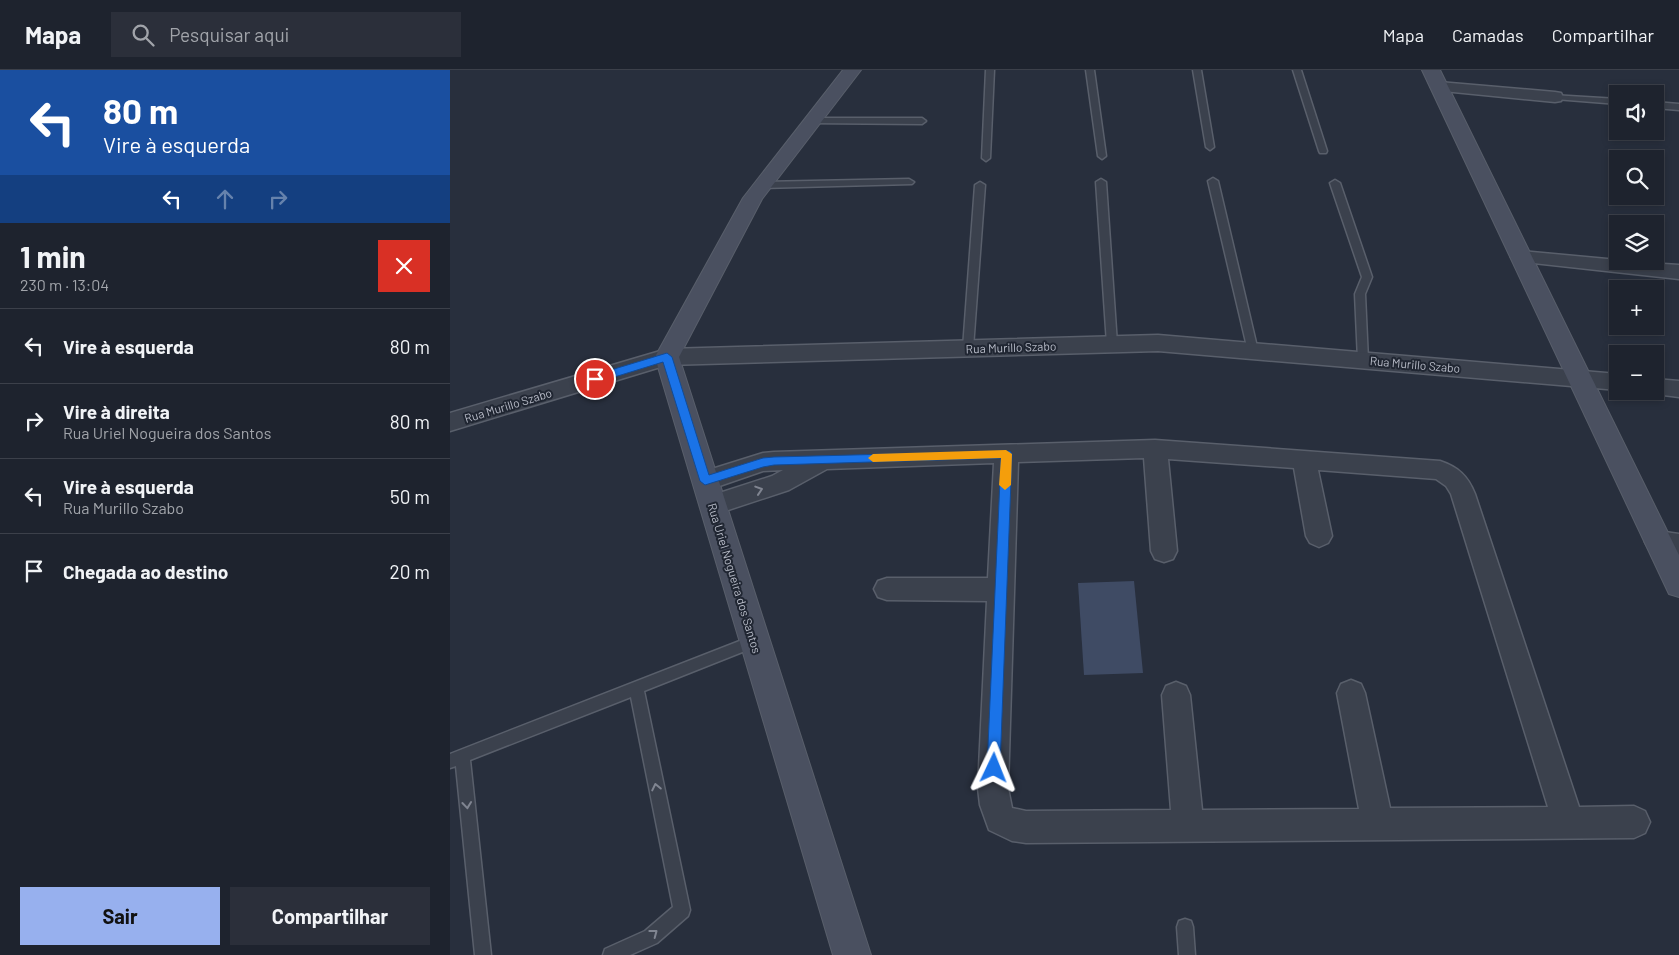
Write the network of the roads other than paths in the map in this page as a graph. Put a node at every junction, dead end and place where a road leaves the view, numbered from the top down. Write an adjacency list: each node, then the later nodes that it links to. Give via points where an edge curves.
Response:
1 (852, 70): 11 (street)
2 (990, 70): 16 (lane)
3 (1090, 70): 15 (lane)
4 (1197, 70): 13 (lane)
5 (1297, 70): 14 (lane)
6 (1435, 79): 7 (street); 23 (street)
7 (1555, 97): 8 (lane)
8 (1609, 101)
9 (1664, 106): 10 (lane)
10 (1679, 107)
11 (811, 121): 12 (lane); 21 (street)
12 (922, 121)
13 (1210, 147)
14 (1323, 151)
15 (1102, 156)
16 (986, 158)
17 (1212, 181): 27 (lane)
18 (909, 182): 21 (lane)
19 (1101, 182): 25 (lane)
20 (1334, 183): 29 (lane, via 1367,277 1360,294)
21 (762, 185): 28 (street)
22 (980, 185): 26 (lane)
23 (1521, 257): 24 (street); 30 (street)
24 (1679, 272)
25 (1112, 344): 26 (street, Rua Murillo Szabo); 27 (street, Rua Murillo Szabo, via 1158,343)
26 (968, 348): 28 (street, Rua Murillo Szabo)
27 (1253, 350): 29 (street, Rua Murillo Szabo)
28 (667, 357): 34 (street, Rua Murillo Szabo); 38 (street, Rua Uriel Nogueira dos Santos)
29 (1363, 360): 30 (street, Rua Murillo Szabo)
30 (1580, 378): 31 (street, Rua Murillo Szabo); 40 (street)
31 (1609, 381)
32 (1664, 388): 33 (street)
33 (1679, 390)
34 (450, 422)
35 (1155, 449): 36 (street); 37 (street); 41 (street)
36 (1006, 454): 38 (street, via 823,459 780,483); 44 (street)
37 (1304, 460): 39 (street); 50 (street, via 1428,468 1452,475 1459,484)
38 (709, 493): 45 (street, Rua Uriel Nogueira dos Santos)
39 (1319, 536)
40 (1669, 543): 42 (street)
41 (1164, 551)
42 (1679, 585)
43 (887, 590): 44 (street)
44 (1001, 590): 53 (street, via 993,788 994,805 1000,819 1026,827)
45 (755, 641): 46 (lane); 57 (street, Rua Uriel Nogueira dos Santos)
46 (636, 688): 49 (lane); 56 (lane, one-way to 46, via 651,937 682,910)
47 (1351, 693): 52 (street)
48 (1176, 695): 53 (street)
49 (456, 758): 55 (lane, one-way to 55)
50 (1568, 822): 51 (street); 52 (street)
51 (1634, 822)
52 (1378, 824): 53 (street)
53 (1188, 826)
54 (1185, 927): 58 (lane)
55 (483, 955)
56 (611, 955)
57 (852, 955)
58 (1187, 955)

